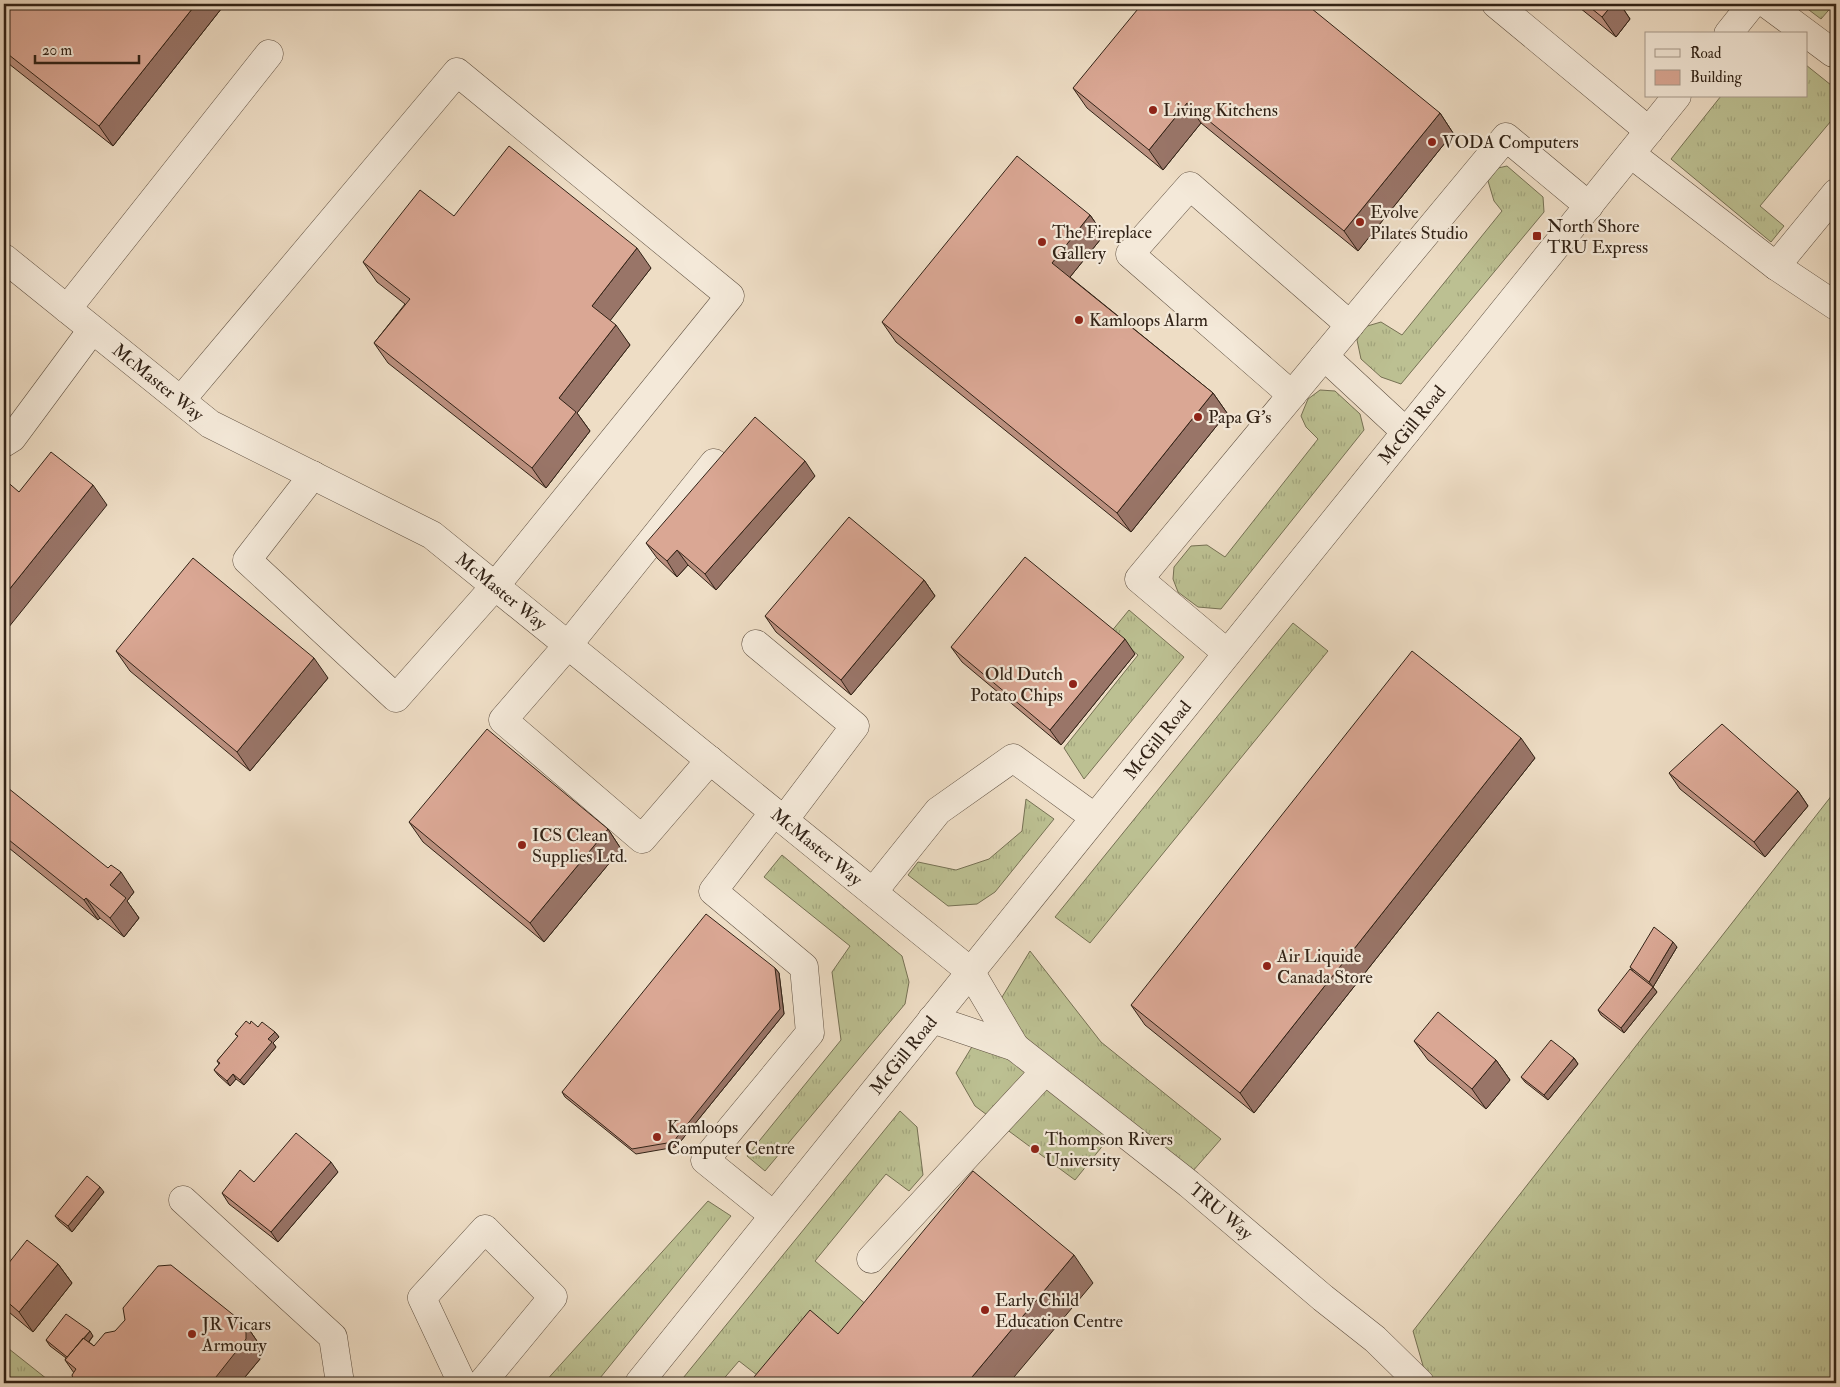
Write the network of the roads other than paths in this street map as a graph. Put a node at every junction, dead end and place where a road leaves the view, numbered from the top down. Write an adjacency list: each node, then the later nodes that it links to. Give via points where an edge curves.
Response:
1 (1496, 4): 10 (street)
2 (1752, 4): 4 (street)
3 (1767, 4): 5 (street)
4 (1730, 32)
5 (1807, 32)
6 (1808, 33): 7 (street)
7 (1835, 52)
8 (270, 54): 17 (street)
9 (1675, 98): 10 (street, McGill Road)
10 (1649, 130): 11 (street, McGill Road)
11 (1630, 154): 13 (street, McGill Road); 15 (street)
12 (1836, 193): 15 (street)
13 (1588, 206): 18 (street, via 1506,137); 23 (street, McGill Road)
14 (4, 258): 17 (street, McMaster Way)
15 (1776, 266): 16 (street)
16 (1836, 306)
17 (67, 309): 19 (street, McMaster Way)
18 (1350, 325): 20 (street); 21 (street, via 1190,186 1130,254)
19 (92, 330): 22 (street, McMaster Way); 24 (street, via 12,438)
20 (1324, 356): 21 (street); 23 (street)
21 (1292, 395): 30 (street, via 1139,579)
22 (181, 400): 26 (street, McMaster Way, via 210,424); 27 (street, via 457,72 730,296)
23 (1406, 432): 30 (street, McGill Road)
24 (4, 443)
25 (714, 462): 29 (street)
26 (313, 475): 27 (street, McMaster Way, via 432,534); 27 (street, via 247,560 396,698)
27 (494, 586): 29 (street, McMaster Way)
28 (756, 644): 32 (street, via 855,726)
29 (568, 645): 31 (street, McMaster Way); 31 (street, via 503,720 642,839)
30 (1227, 653): 33 (street, McGill Road)
31 (710, 760): 32 (street, McMaster Way)
32 (779, 816): 34 (street, McMaster Way); 40 (street, via 713,891 804,967 810,1033 705,1160)
33 (1094, 817): 34 (street, via 1013,758 938,811); 35 (street, McGill Road)
34 (873, 892): 35 (street, McMaster Way)
35 (970, 971): 36 (street, McGill Road); 37 (street)
36 (932, 1019): 37 (street); 40 (street, McGill Road)
37 (1015, 1047): 38 (street, TRU Way)
38 (1045, 1071): 41 (street); 46 (street, TRU Way, via 1189,1184 1375,1339)
39 (182, 1200): 42 (street, via 334,1337)
40 (773, 1215): 45 (street, McGill Road)
41 (871, 1259)
42 (340, 1383)
43 (462, 1383): 44 (street, via 422,1298 485,1230 553,1297)
44 (482, 1383)
45 (639, 1383)
46 (1420, 1383)

